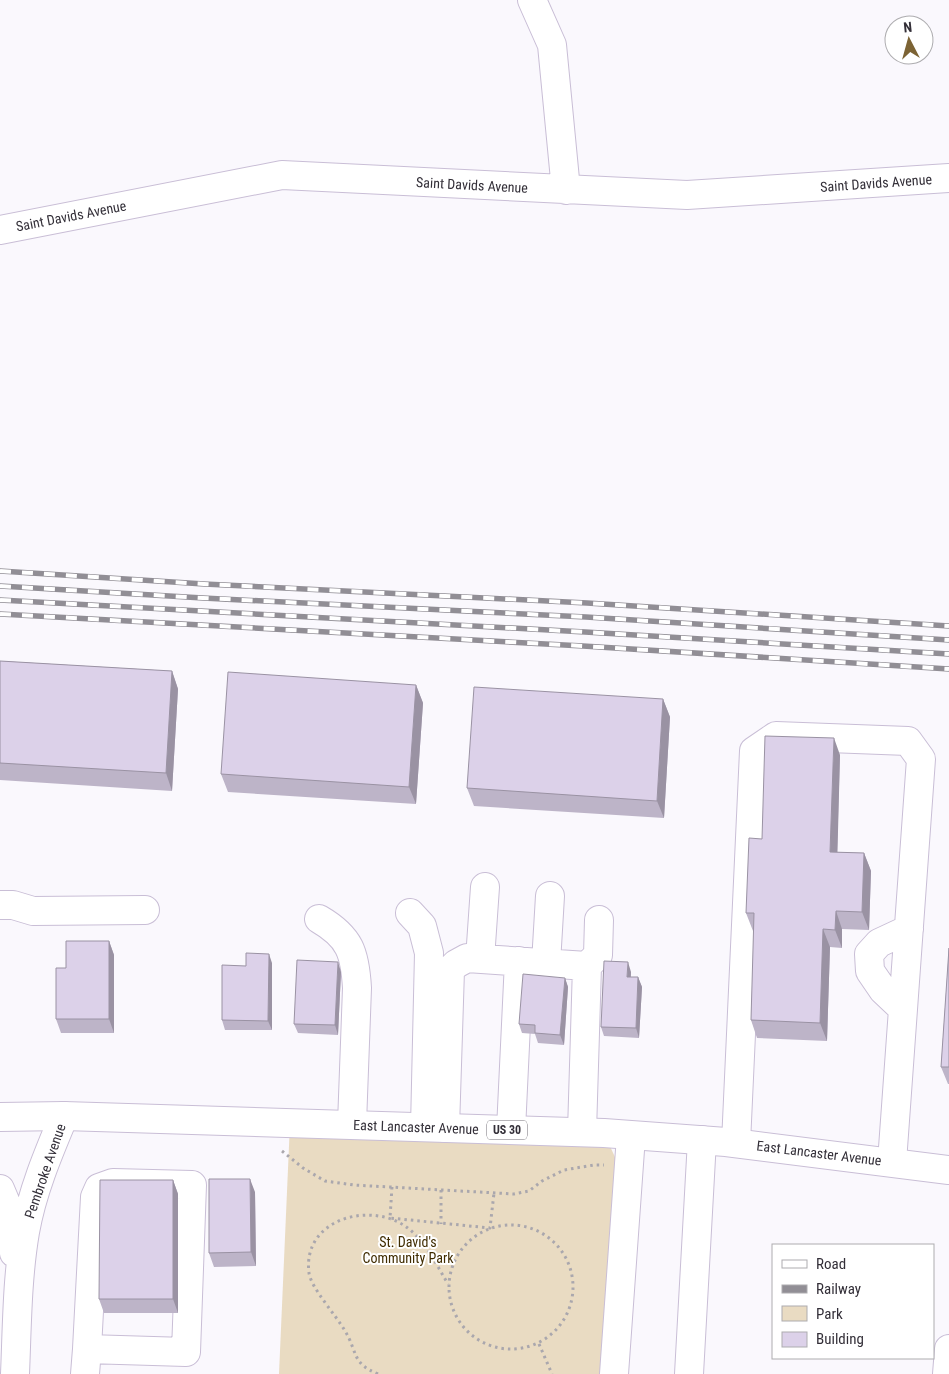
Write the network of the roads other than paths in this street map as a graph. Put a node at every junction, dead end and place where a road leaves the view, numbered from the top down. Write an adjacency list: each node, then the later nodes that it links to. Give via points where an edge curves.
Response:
1 (532, 0): 3 (main road, via 552,45)
2 (949, 178): 3 (main road, Saint Davids Avenue, via 687,196)
3 (566, 190): 4 (main road, Saint Davids Avenue, via 282,175)
4 (0, 230)
5 (485, 887): 13 (main road)
6 (550, 896): 15 (main road)
7 (0, 905): 8 (main road, via 14,905 33,911)
8 (145, 910)
9 (410, 912): 21 (main road, via 422,926 429,953)
10 (319, 919): 20 (main road, via 344,937 356,969)
11 (599, 920): 16 (main road, via 598,955)
12 (909, 929): 17 (main road); 17 (main road, via 879,943 869,954 870,971 882,990); 25 (main road, via 922,759 908,741 776,736 754,751)
13 (480, 959): 14 (main road); 21 (main road, via 467,958 450,970)
14 (519, 961): 15 (main road); 22 (main road)
15 (546, 963): 16 (main road)
16 (587, 966): 23 (main road)
17 (903, 1010): 27 (main road)
18 (64, 1116): 19 (main road, East Lancaster Avenue / US 30); 20 (main road, East Lancaster Avenue / US 30); 30 (main road, Pembroke Avenue, via 36,1189 25,1232)
19 (0, 1117)
20 (352, 1124): 21 (main road, East Lancaster Avenue / US 30)
21 (435, 1127): 22 (main road, East Lancaster Avenue / US 30)
22 (511, 1130): 23 (main road, East Lancaster Avenue / US 30)
23 (582, 1132): 26 (main road, East Lancaster Avenue / US 30)
24 (702, 1140): 25 (main road, East Lancaster Avenue / US 30); 26 (main road, East Lancaster Avenue / US 30); 36 (main road)
25 (736, 1143): 27 (main road, East Lancaster Avenue / US 30)
26 (630, 1148): 35 (main road)
27 (892, 1162): 28 (main road, East Lancaster Avenue / US 30)
28 (949, 1170)
29 (0, 1189): 30 (main road, Pembroke Avenue, via 8,1208)
30 (19, 1285): 31 (main road, Pembroke Avenue)
31 (8, 1326): 34 (main road, Pembroke Avenue)
32 (949, 1349): 37 (main road)
33 (86, 1361): 33 (main road, via 186,1352 192,1185 113,1183 99,1188 95,1197)
34 (15, 1374)
35 (614, 1374)
36 (689, 1374)
37 (947, 1374)

